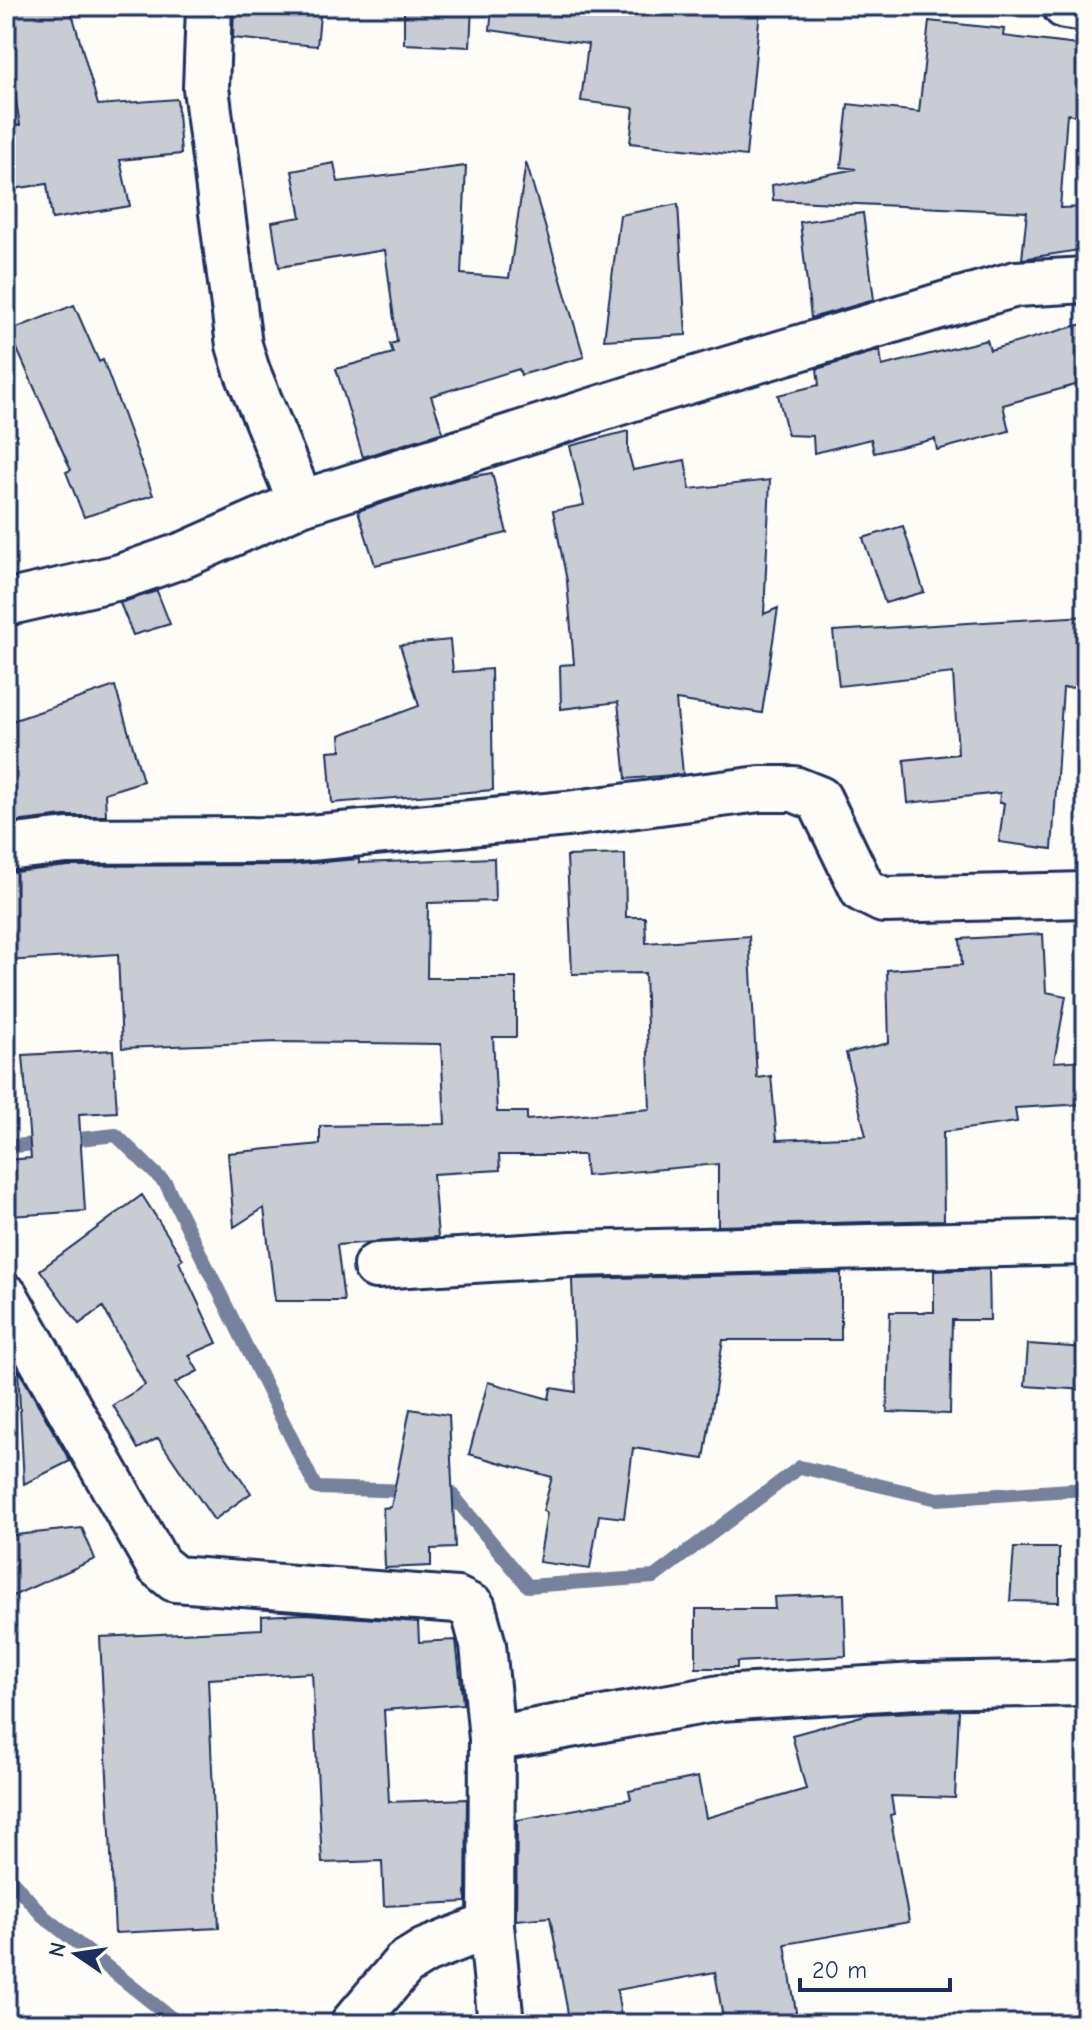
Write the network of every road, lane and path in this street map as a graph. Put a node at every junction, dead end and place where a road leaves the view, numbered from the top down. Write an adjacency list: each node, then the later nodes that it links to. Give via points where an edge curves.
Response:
1 (209, 6): 5 (street, via 208,117 239,345)
2 (1065, 6): 3 (street)
3 (1086, 9)
4 (1086, 280): 5 (street, via 1004,287)
5 (301, 503): 6 (street, via 120,577)
6 (6, 603)
7 (6, 848): 8 (street, via 67,841 288,840 794,789 819,799 863,890 883,900)
8 (1086, 895)
9 (1086, 1242): 10 (street, via 572,1254)
10 (376, 1266)
11 (6, 1297): 13 (street, via 166,1573 175,1579 457,1600 473,1608 483,1645)
12 (1086, 1683): 13 (street, via 720,1698)
13 (492, 1739): 14 (street)
14 (491, 1925): 15 (street, via 404,1964); 16 (street)
15 (353, 2024)
16 (501, 2024)

